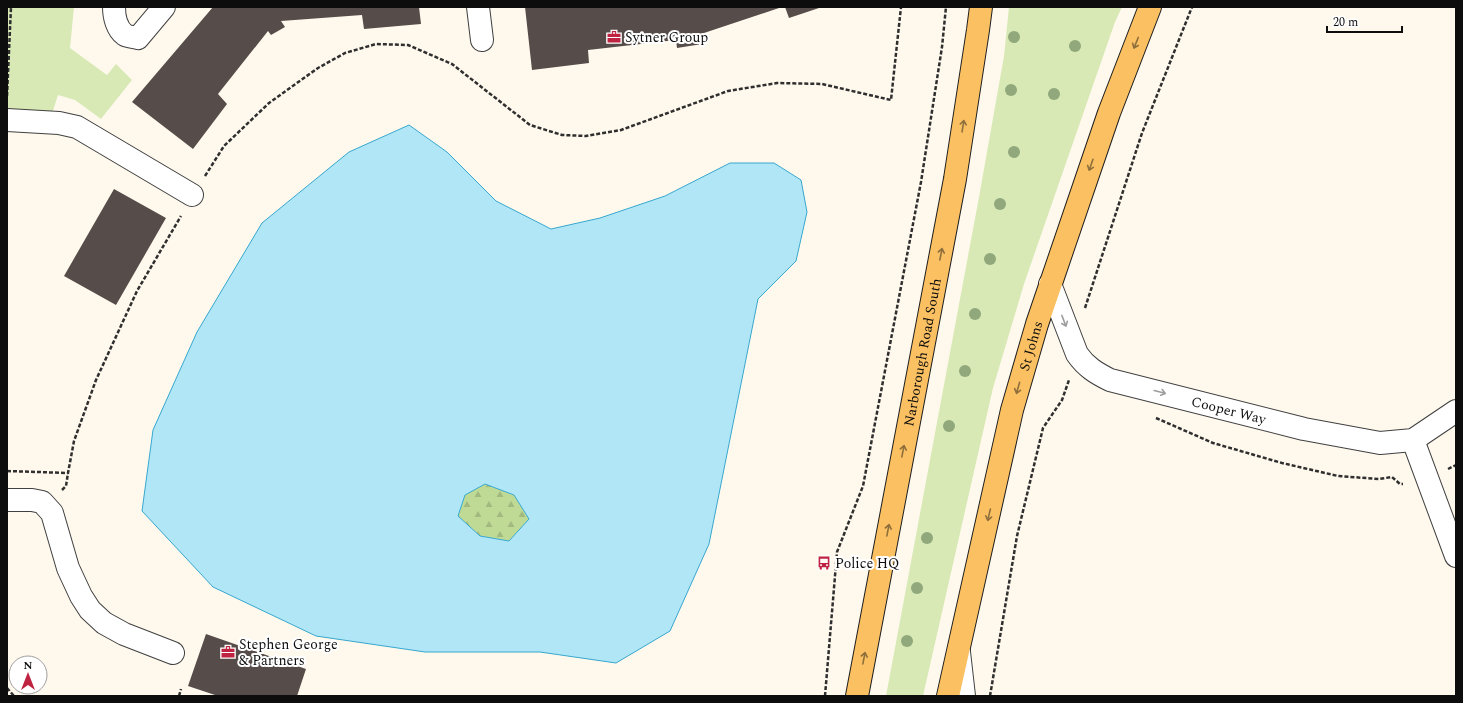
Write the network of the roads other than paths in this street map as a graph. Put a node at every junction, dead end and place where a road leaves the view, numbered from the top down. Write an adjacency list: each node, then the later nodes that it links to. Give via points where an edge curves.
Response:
1 (114, 7): 2 (street, via 118,26 126,35 138,38)
2 (164, 7)
3 (478, 7): 6 (street)
4 (981, 7): 16 (main road, Narborough Road South, one-way to 4, via 955,179)
5 (1150, 7): 9 (main road, St Johns, one-way to 9, via 1109,113)
6 (482, 40)
7 (7, 120): 8 (street, via 59,123 77,127)
8 (192, 195)
9 (1050, 284): 11 (street, Cooper Way, one-way to 11, via 1082,363 1110,380 1304,429 1380,443); 14 (main road, St Johns, one-way to 14, via 1012,410)
10 (1456, 411): 11 (street, Cooper Way)
11 (1413, 440): 13 (street)
12 (7, 500): 15 (street, via 42,502 52,513 68,568 81,596 90,610 104,623)
13 (1456, 556)
14 (959, 647): 17 (main road, St Johns); 18 (street)
15 (172, 653)
16 (857, 696)
17 (948, 696)
18 (964, 696)

